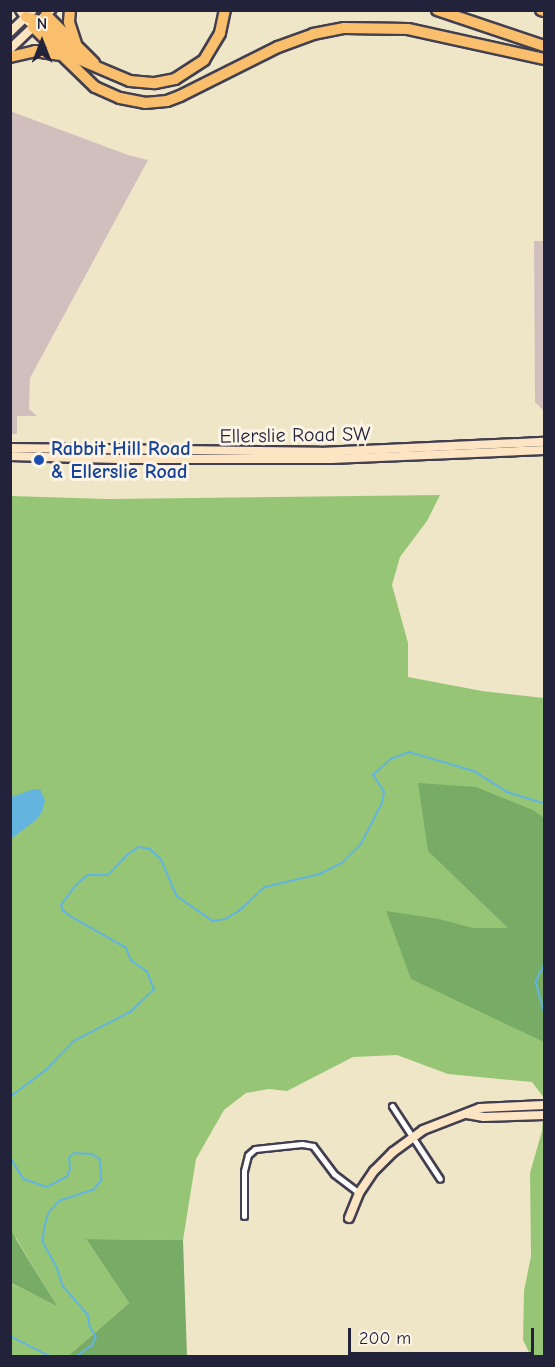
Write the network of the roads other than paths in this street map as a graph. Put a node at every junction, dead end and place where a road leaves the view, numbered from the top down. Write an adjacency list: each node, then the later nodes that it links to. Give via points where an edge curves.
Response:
1 (70, 10): 8 (highway, via 73,37)
2 (225, 10): 12 (highway, via 211,51 197,66 175,79 140,83)
3 (437, 10): 6 (highway)
4 (36, 15): 5 (main road); 7 (main road); 8 (highway); 9 (highway); 12 (highway, via 78,59)
5 (10, 32)
6 (544, 46)
7 (10, 49)
8 (81, 51): 12 (highway)
9 (59, 55): 10 (highway, via 35,51); 11 (highway, via 106,94 145,103 180,96 278,47 344,28 408,29)
10 (10, 57)
11 (544, 59)
12 (99, 68)
13 (544, 442): 14 (main road, Ellerslie Road SW, via 320,452)
14 (10, 448)
15 (544, 450): 16 (main road, Ellerslie Road SW, via 331,459)
16 (10, 456)
17 (544, 1105): 19 (main road, via 480,1108)
18 (392, 1106): 21 (street)
19 (466, 1114): 20 (main road); 21 (main road)
20 (544, 1115)
21 (412, 1137): 22 (street); 23 (main road, via 384,1160)
22 (440, 1179)
23 (359, 1193): 24 (street, via 334,1174 313,1146 255,1149 248,1155 244,1171); 25 (main road)
24 (244, 1216)
25 (349, 1218)

